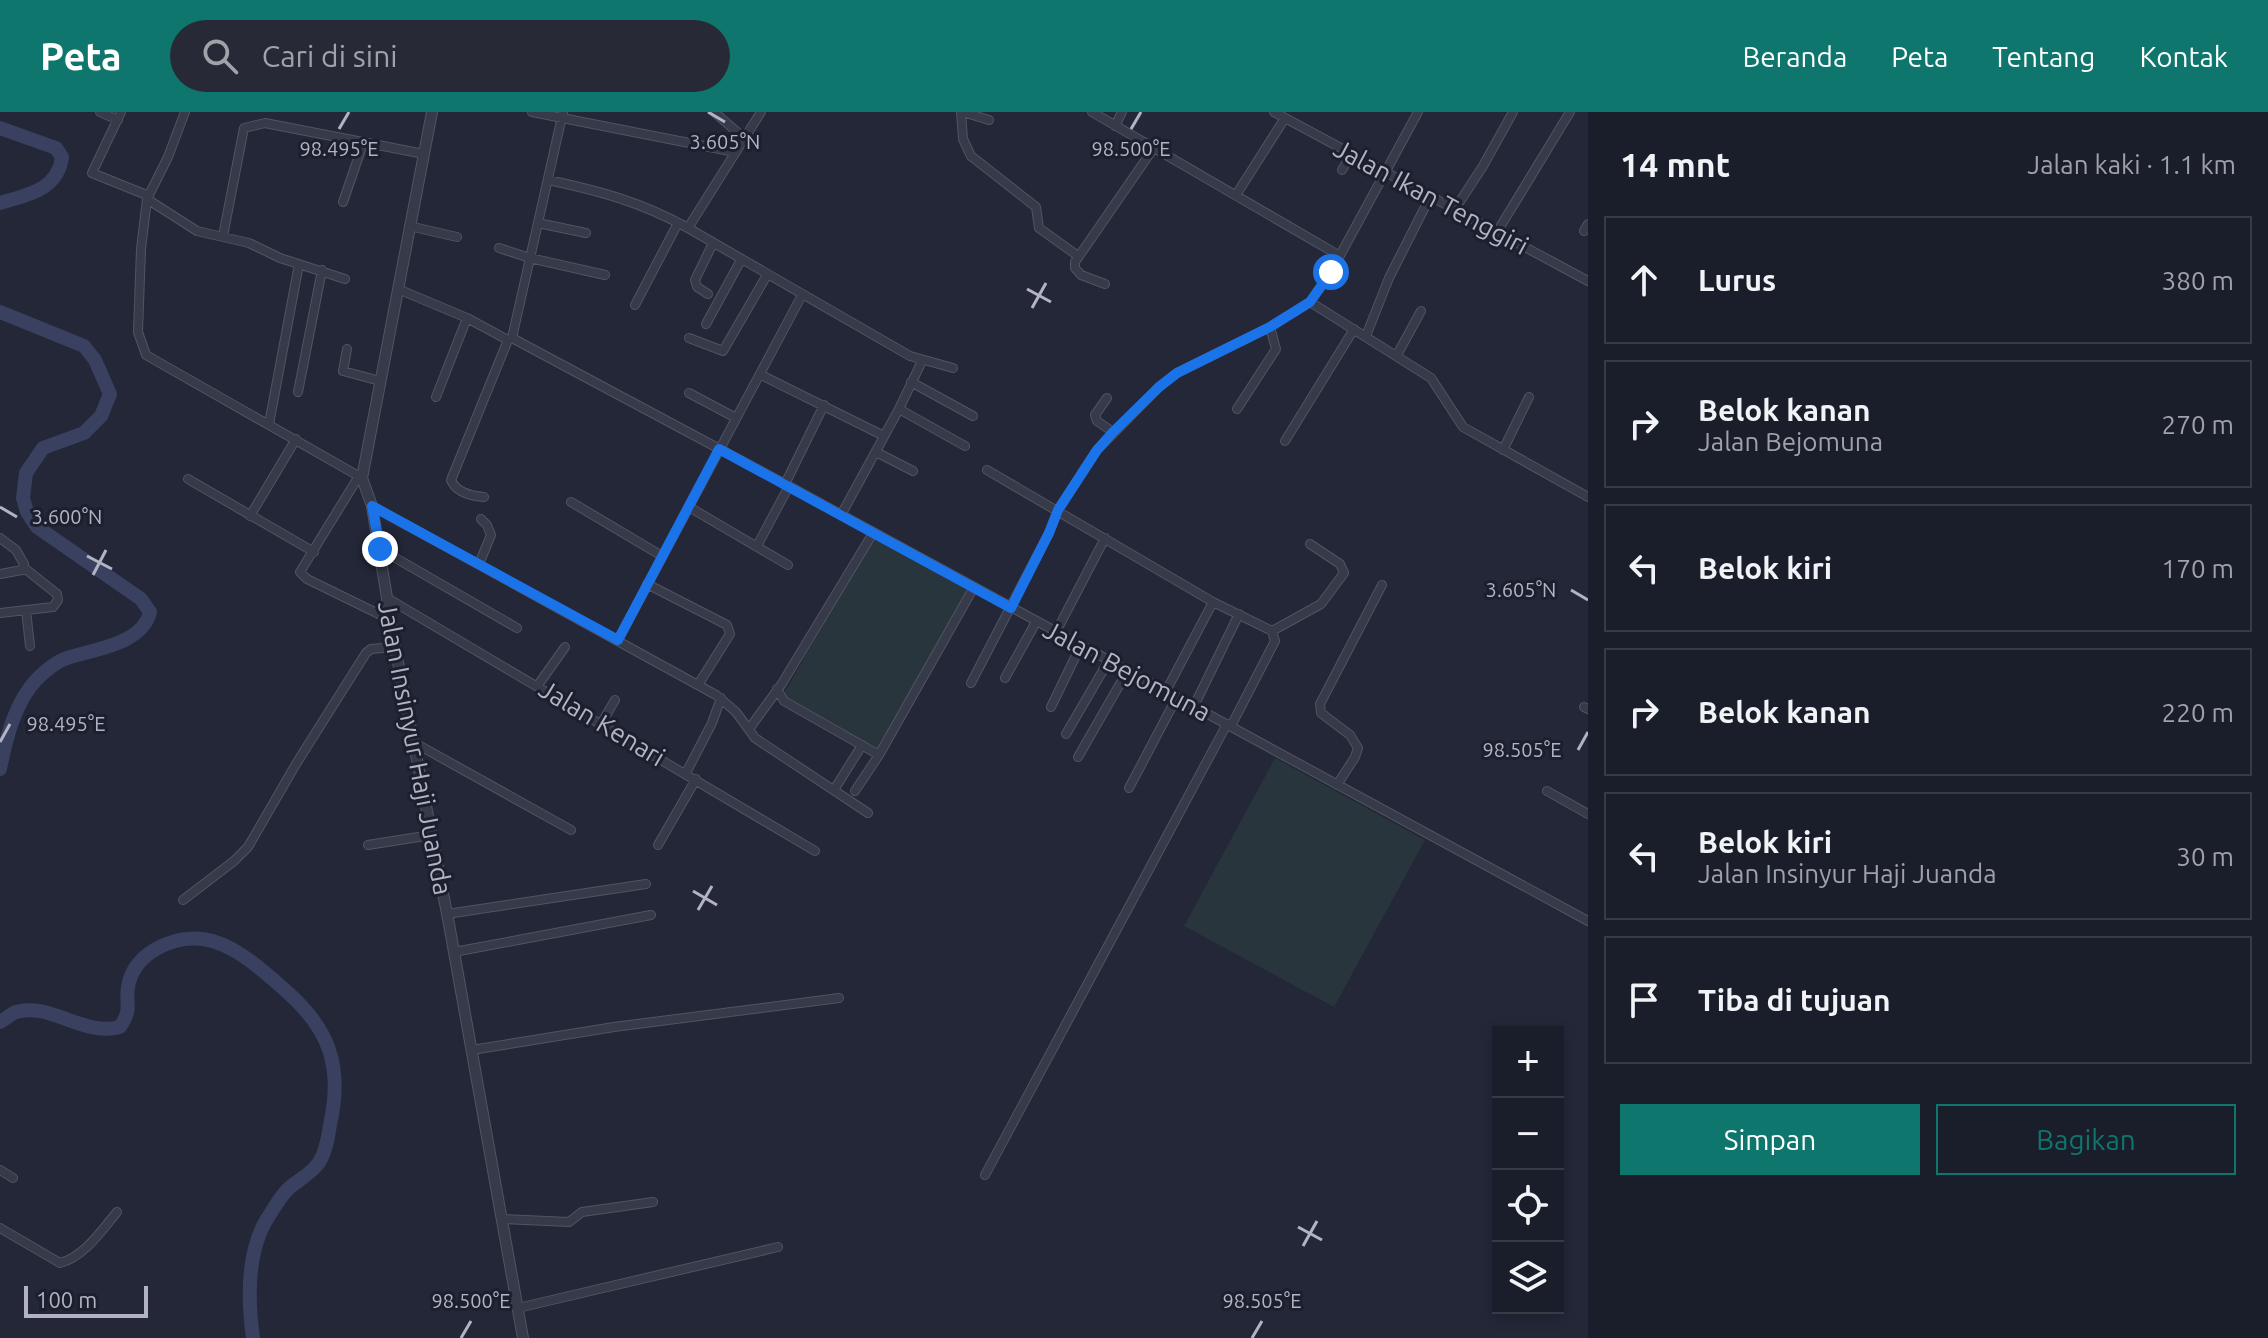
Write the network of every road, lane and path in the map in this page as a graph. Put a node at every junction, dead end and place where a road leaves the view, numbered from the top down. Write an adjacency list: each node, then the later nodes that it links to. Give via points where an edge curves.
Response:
1 (100, 112): 17 (street)
2 (185, 112): 33 (street)
3 (267, 112): 20 (street)
4 (432, 112): 27 (street)
5 (532, 112): 16 (street)
6 (714, 112): 22 (street)
7 (761, 112): 22 (street)
8 (962, 112): 18 (street); 46 (street, via 963,139 971,156 1036,207 1039,228)
9 (1092, 112): 21 (street)
10 (1122, 112): 21 (street)
11 (1274, 112): 19 (street, Jalan Ikan Tenggiri)
12 (1296, 112): 19 (street)
13 (1418, 112): 29 (street)
14 (1513, 112): 35 (street)
15 (1570, 112): 40 (street)
16 (562, 115): 25 (street); 30 (street)
17 (119, 116): 33 (street, via 92,173)
18 (989, 120)
19 (1287, 120): 26 (street, Jalan Ikan Tenggiri); 31 (street)
20 (265, 123): 23 (street); 42 (street, via 244,128)
21 (1115, 126): 24 (street)
22 (744, 138): 25 (street)
23 (364, 141): 27 (street); 34 (street)
24 (1153, 149): 31 (street); 46 (street)
25 (735, 152): 39 (street)
26 (1352, 153): 28 (street); 29 (street, Jalan Ikan Tenggiri)
27 (424, 154): 38 (street)
28 (1342, 170)
29 (1386, 172): 32 (street, Jalan Ikan Tenggiri); 47 (street)
30 (548, 180): 36 (street); 37 (street, via 604,191)
31 (1236, 195): 47 (street)
32 (1430, 197): 35 (street, Jalan Ikan Tenggiri); 67 (street)
33 (148, 198): 42 (street, via 197,231); 87 (street, via 138,332 146,355)
34 (343, 202)
35 (1455, 209): 40 (street, Jalan Ikan Tenggiri)
36 (538, 223): 41 (street); 48 (street)
37 (678, 223): 39 (street); 61 (street)
38 (409, 226): 43 (street); 57 (street)
39 (688, 228): 44 (street)
40 (1497, 232): 55 (street, Jalan Ikan Tenggiri)
41 (586, 233)
42 (223, 236): 50 (street)
43 (457, 237)
44 (713, 243): 49 (street); 58 (street, via 695,280)
45 (499, 248): 48 (street)
46 (1078, 256): 56 (street, via 1077,272)
47 (1340, 256): 60 (street)
48 (530, 258): 52 (street); 69 (street)
49 (741, 260): 53 (street); 64 (street)
50 (299, 264): 51 (street); 87 (street)
51 (322, 270): 54 (street); 77 (street)
52 (605, 275)
53 (767, 275): 59 (street); 68 (street, via 723,351)
54 (345, 279)
55 (1588, 281)
56 (1105, 284)
57 (398, 289): 63 (street, Jalan Bejomuna); 75 (street)
58 (708, 294)
59 (802, 295): 72 (street); 74 (street)
60 (1310, 302): 65 (street); 66 (street)
61 (635, 305)
62 (1421, 311): 71 (street)
63 (467, 318): 69 (street, Jalan Bejomuna); 79 (street)
64 (706, 324)
65 (1270, 327): 84 (street, via 1276,349); 88 (street, via 1177,373)
66 (1354, 329): 67 (street); 91 (street)
67 (1366, 336): 71 (street)
68 (689, 338)
69 (510, 339): 93 (street, Jalan Bejomuna); 101 (street, via 451,480 457,488)
70 (347, 349): 75 (street, via 343,371)
71 (1397, 355): 94 (street, via 1431,378 1463,427)
72 (922, 361): 73 (street); 76 (street)
73 (953, 368)
74 (761, 375): 82 (street); 86 (street)
75 (380, 381): 98 (street)
76 (911, 382): 83 (street); 85 (street)
77 (298, 392)
78 (689, 393): 86 (street)
79 (436, 397)
80 (1529, 397): 94 (street)
81 (1107, 398): 88 (street, via 1095,415)
82 (824, 405): 89 (street); 100 (street)
83 (899, 409): 89 (street); 92 (street)
84 (1237, 409)
85 (973, 416)
86 (736, 418): 93 (street)
87 (269, 424): 90 (street)
88 (1113, 432): 106 (street)
89 (884, 436): 95 (street)
90 (296, 439): 98 (street); 108 (street)
91 (1285, 441)
92 (965, 446)
93 (719, 449): 100 (street, Jalan Bejomuna); 105 (street)
94 (1503, 450): 102 (street)
95 (876, 452): 97 (street); 107 (street)
96 (987, 470): 106 (street)
97 (913, 471)
98 (361, 477): 104 (street, Jalan Insinyur Haji Juanda); 116 (street)
99 (188, 479): 108 (street)
100 (787, 485): 107 (street, Jalan Bejomuna); 114 (street)
101 (484, 497)
102 (1588, 497)
103 (571, 502): 117 (street)
104 (372, 506): 115 (street, Jalan Insinyur Haji Juanda); 118 (street)
105 (689, 507): 114 (street); 117 (street)
106 (1058, 510): 112 (street); 127 (street)
107 (841, 515): 110 (street, Jalan Bejomuna)
108 (250, 516): 116 (street)
109 (481, 519): 118 (street, via 491,535)
110 (873, 533): 124 (street, Jalan Bejomuna); 147 (street)
111 (0, 538): 120 (street, via 16,550)
112 (1105, 538): 126 (street); 135 (street)
113 (1310, 544): 134 (street, via 1340,564 1344,573 1321,604)
114 (757, 546): 119 (street)
115 (380, 549): 125 (street, Jalan Insinyur Haji Juanda); 133 (street)
116 (314, 552): 131 (street, via 302,567 302,576)
117 (662, 556): 122 (street)
118 (479, 564): 136 (street)
119 (788, 565)
120 (23, 567): 121 (street); 128 (street, via 58,598 53,607)
121 (0, 574)
122 (647, 584): 136 (street); 146 (street, via 730,629)
123 (1382, 585): 164 (street, via 1320,704 1321,713 1358,748)
124 (974, 587): 127 (street, Jalan Bejomuna); 160 (street)
125 (387, 598): 131 (street, Jalan Insinyur Haji Juanda); 145 (street, Jalan Kenari)
126 (1213, 602): 130 (street); 148 (street)
127 (1011, 608): 132 (street, Jalan Bejomuna); 144 (street)
128 (26, 610): 129 (street); 138 (street)
129 (0, 613)
130 (1239, 614): 134 (street); 152 (street)
131 (391, 620): 139 (street, Jalan Insinyur Haji Juanda)
132 (1036, 622): 135 (street, Jalan Bejomuna); 143 (street)
133 (517, 628)
134 (1272, 631): 155 (street, via 1275,641)
135 (1056, 632): 137 (street, Jalan Bejomuna)
136 (618, 640): 146 (street)
137 (1081, 645): 141 (street, Jalan Bejomuna); 153 (street)
138 (30, 646)
139 (395, 647): 158 (street, Jalan Insinyur Haji Juanda); 177 (street, via 366,653 248,847)
140 (565, 647): 145 (street)
141 (1109, 660): 142 (street, Jalan Bejomuna); 157 (street)
142 (1128, 670): 148 (street, Jalan Bejomuna); 161 (street)
143 (1005, 678)
144 (971, 683)
145 (538, 685): 154 (street, Jalan Kenari)
146 (698, 685): 150 (street)
147 (777, 689): 156 (street); 159 (street, via 784,701)
148 (1166, 691): 149 (street, Jalan Bejomuna)
149 (1177, 697): 152 (street, Jalan Bejomuna); 165 (street)
150 (721, 698): 156 (street); 162 (street)
151 (615, 700): 154 (street)
152 (1194, 706): 155 (street, Jalan Bejomuna)
153 (1051, 707)
154 (601, 724): 162 (street, Jalan Kenari)
155 (1229, 725): 164 (street, Jalan Bejomuna); 185 (street)
156 (749, 729): 166 (street)
157 (1066, 734)
158 (413, 742): 171 (street); 172 (street, Jalan Insinyur Haji Juanda)
159 (862, 745): 160 (street); 166 (street)
160 (879, 755): 167 (street)
161 (1078, 757)
162 (686, 773): 163 (street, Jalan Kenari)
163 (696, 779): 174 (street); 175 (street, Jalan Kenari)
164 (1337, 785): 180 (street, Jalan Bejomuna)
165 (1129, 788)
166 (834, 790): 169 (street)
167 (855, 791)
168 (1547, 791): 170 (street)
169 (868, 813)
170 (1588, 814)
171 (571, 830)
172 (431, 835): 173 (street); 178 (street, Jalan Insinyur Haji Juanda)
173 (368, 845)
174 (658, 845)
175 (815, 851)
176 (646, 884): 178 (street)
177 (183, 900)
178 (447, 914): 181 (street, Jalan Insinyur Haji Juanda)
179 (651, 915): 181 (street)
180 (1588, 921)
181 (454, 952): 183 (street, Jalan Insinyur Haji Juanda)
182 (839, 998): 183 (street)
183 (472, 1050): 189 (street, Jalan Insinyur Haji Juanda)
184 (0, 1170): 186 (street)
185 (985, 1175)
186 (13, 1178)
187 (653, 1202): 189 (street, via 582,1212 569,1222)
188 (117, 1212): 190 (street, via 91,1243 60,1263)
189 (502, 1219): 192 (street, Jalan Insinyur Haji Juanda)
190 (0, 1228)
191 (778, 1247): 192 (street)
192 (518, 1308): 193 (street, Jalan Insinyur Haji Juanda)
193 (523, 1338)

